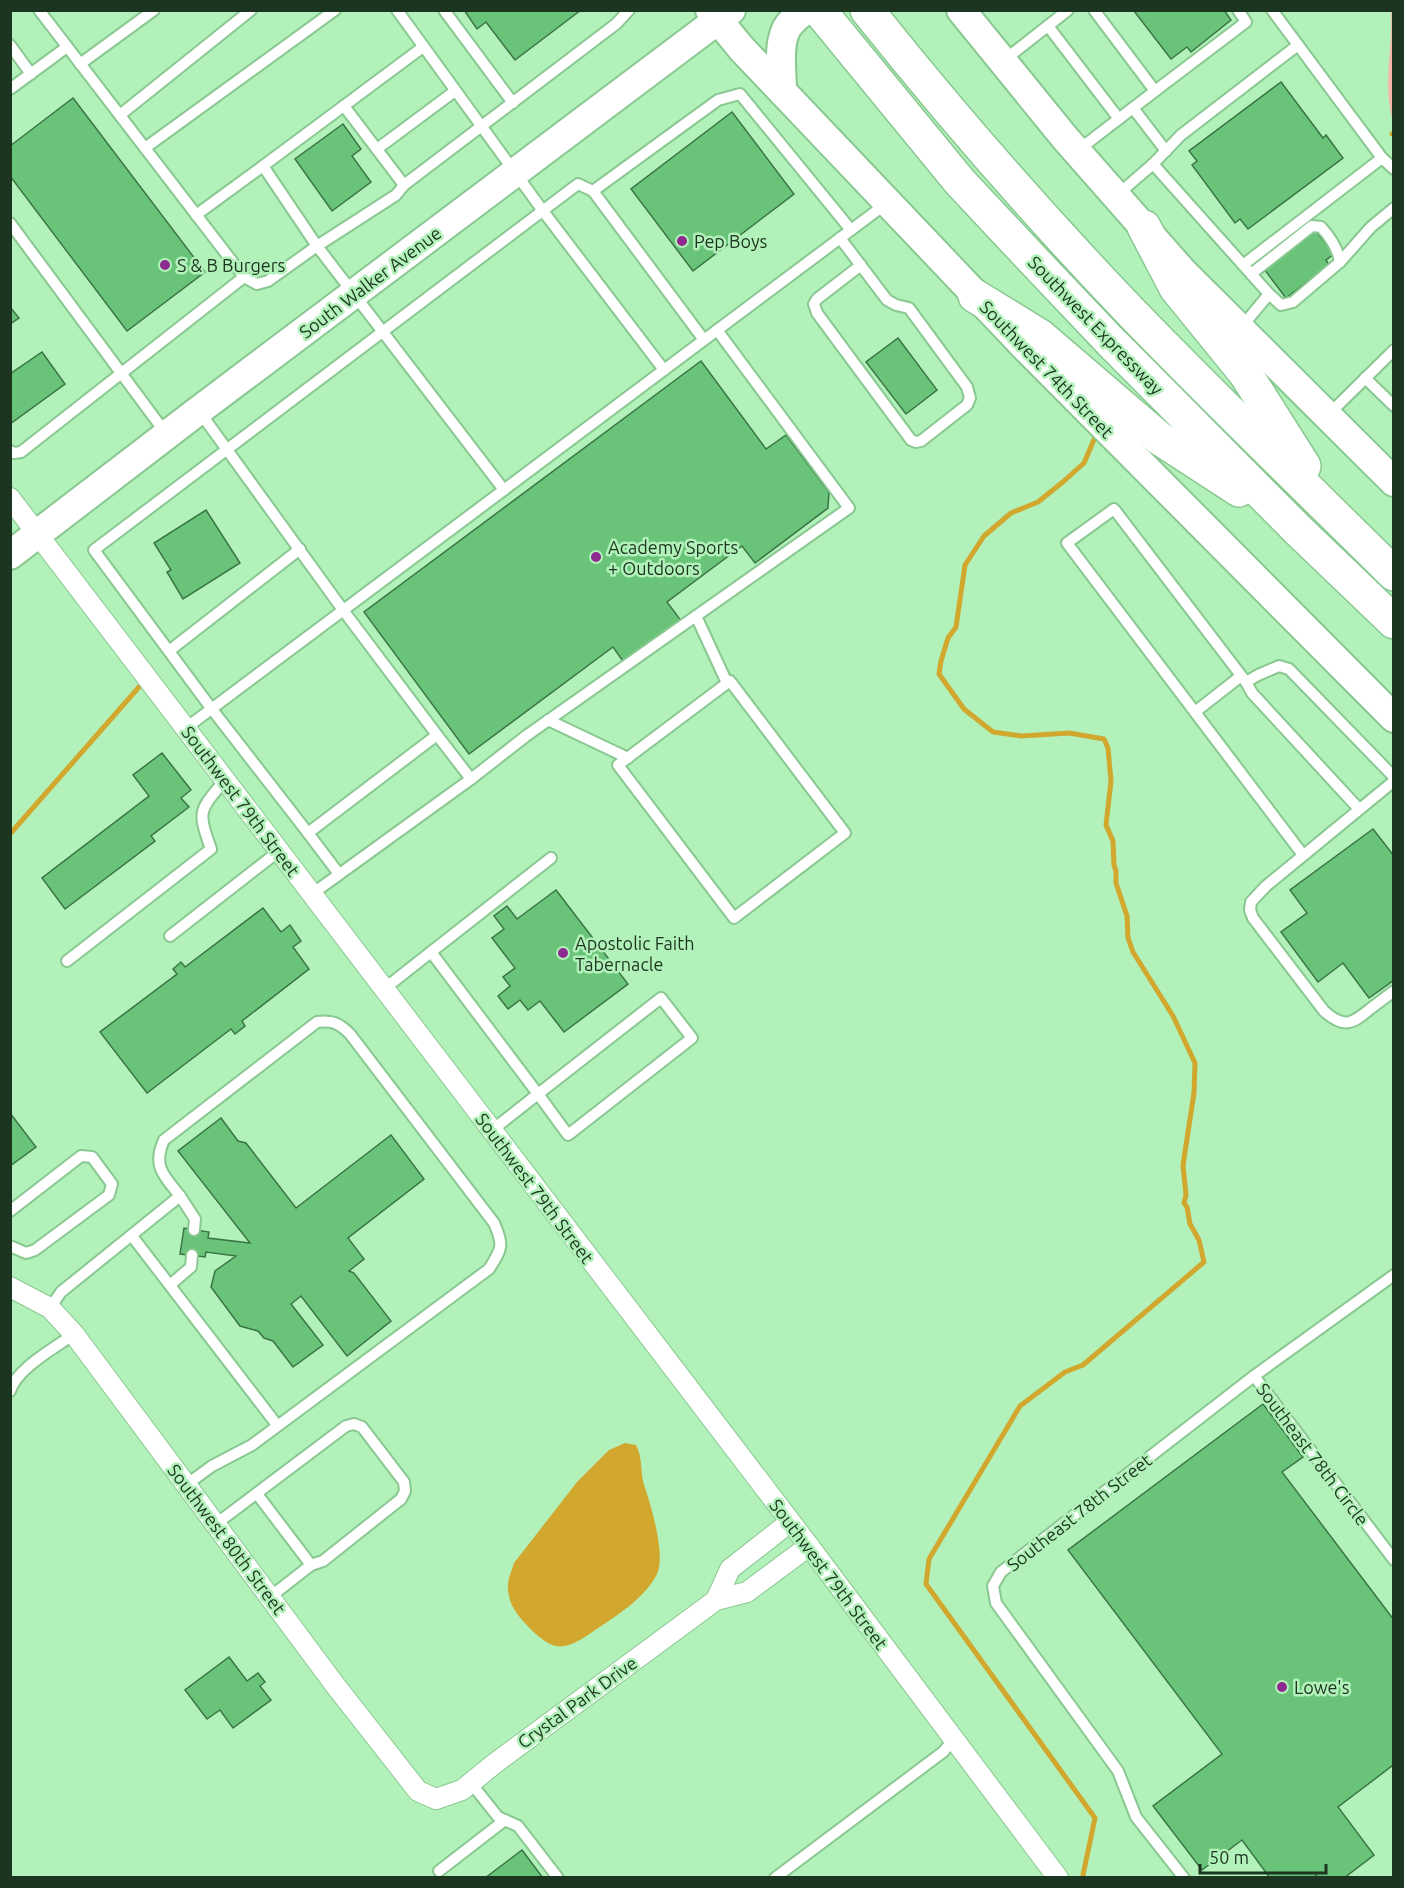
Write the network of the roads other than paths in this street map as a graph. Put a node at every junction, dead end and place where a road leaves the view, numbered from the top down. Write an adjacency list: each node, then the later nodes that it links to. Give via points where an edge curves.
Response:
1 (39, 10): 20 (lane)
2 (154, 10): 23 (lane)
3 (251, 10): 32 (lane)
4 (335, 10): 35 (lane)
5 (397, 10): 21 (lane)
6 (444, 10): 29 (lane)
7 (629, 10): 29 (lane)
8 (806, 10): 27 (main road, via 785,30)
9 (867, 10): 81 (highway, Southwest Expressway, via 925,83 1130,311)
10 (1068, 10): 17 (lane)
11 (1238, 10): 28 (lane, via 1246,22)
12 (1272, 10): 19 (lane)
13 (1097, 11): 28 (lane)
14 (970, 13): 22 (main road)
15 (720, 14): 27 (main road, Southwest 74th Street, via 741,48); 43 (main road, South Walker Avenue)
16 (827, 21): 82 (highway, Southwest Expressway, via 983,206 1110,341)
17 (1048, 26): 22 (lane); 33 (lane)
18 (10, 45): 24 (lane)
19 (1298, 45): 38 (lane, via 1181,135); 39 (lane)
20 (67, 47): 23 (lane); 24 (lane)
21 (423, 47): 26 (lane); 30 (lane)
22 (1002, 61): 37 (main road)
23 (80, 64): 32 (lane)
24 (31, 74): 25 (lane)
25 (10, 89)
26 (455, 91): 34 (lane); 36 (lane)
27 (782, 91): 47 (main road, Southwest 74th Street)
28 (1155, 91): 31 (lane)
29 (513, 102): 34 (lane)
30 (344, 105): 36 (lane); 41 (lane)
31 (1133, 108): 33 (lane); 38 (lane)
32 (120, 115): 35 (lane)
33 (1119, 119): 37 (lane)
34 (482, 126): 43 (lane); 44 (lane)
35 (145, 148): 50 (lane)
36 (377, 149): 44 (lane)
37 (1077, 151): 46 (main road)
38 (1166, 151): 40 (lane)
39 (1382, 158): 42 (lane); 58 (lane)
40 (1153, 164): 46 (lane); 58 (lane)
41 (263, 166): 50 (lane); 55 (lane)
42 (1394, 169)
43 (516, 172): 49 (lane); 61 (main road, South Walker Avenue)
44 (404, 185): 55 (lane, via 396,195)
45 (593, 191): 49 (lane, via 578,184); 53 (lane, via 718,100 740,94); 67 (lane)
46 (1116, 196): 52 (main road)
47 (887, 202): 53 (lane); 63 (main road, Southwest 74th Street)
48 (1394, 208): 56 (lane, via 1371,226)
49 (543, 211): 66 (lane); 69 (lane)
50 (196, 215): 60 (lane)
51 (10, 223): 70 (lane)
52 (1144, 227): 64 (main road); 81 (highway, via 1176,288 1245,373)
53 (850, 230): 54 (lane)
54 (840, 238): 57 (lane); 65 (lane)
55 (317, 246): 60 (lane, via 268,281 257,284); 61 (lane)
56 (1340, 262): 59 (lane, via 1327,234 1321,227 1312,226); 62 (lane, via 1293,302 1281,305)
57 (861, 265): 57 (lane, via 887,300 909,308 968,387 967,405 921,441 911,440 817,313 817,299)
58 (1243, 265): 59 (lane)
59 (1251, 274): 62 (lane)
60 (244, 277): 70 (lane)
61 (355, 294): 66 (lane); 73 (main road, South Walker Avenue)
62 (1269, 294): 64 (lane)
63 (975, 296): 82 (highway, via 1040,336 1159,438); 95 (main road, Southwest 74th Street)
64 (1240, 329): 74 (main road)
65 (717, 330): 67 (lane); 88 (lane, via 849,508)
66 (383, 332): 76 (lane); 79 (lane)
67 (704, 340): 69 (lane)
68 (1394, 350): 71 (lane)
69 (664, 370): 79 (lane)
70 (122, 374): 75 (lane); 77 (lane, via 21,452)
71 (1365, 378): 72 (lane); 74 (lane)
72 (1394, 406)
73 (199, 411): 75 (main road, South Walker Avenue); 76 (lane)
74 (1327, 416): 78 (main road)
75 (167, 435): 83 (main road, South Walker Avenue)
76 (228, 449): 84 (lane); 90 (lane, via 94,550)
77 (10, 451)
78 (1394, 482)
79 (504, 490): 87 (lane)
80 (10, 498): 83 (street, Southwest 79th Street)
81 (1339, 520): 86 (highway, Southwest Expressway)
82 (1298, 530): 89 (highway, Southwest Expressway)
83 (38, 534): 85 (main road, South Walker Avenue); 97 (street, Southwest 79th Street)
84 (300, 549): 87 (lane); 90 (lane)
85 (10, 555)
86 (1394, 574)
87 (343, 610): 93 (lane); 98 (lane)
88 (696, 616): 92 (lane); 96 (lane)
89 (1394, 622)
90 (169, 651): 93 (lane)
91 (1244, 679): 94 (lane); 94 (lane, via 1114,509 1067,543); 101 (lane, via 1279,666 1289,669); 103 (lane, via 1252,693)
92 (727, 683): 99 (lane); 99 (lane, via 730,681 845,833 734,918 618,765)
93 (211, 708): 97 (lane); 104 (lane)
94 (1195, 712): 106 (lane)
95 (1394, 718)
96 (548, 720): 99 (lane); 100 (lane)
97 (186, 728): 102 (street, Southwest 79th Street)
98 (437, 735): 100 (lane); 104 (lane)
99 (628, 758)
100 (471, 779): 108 (lane)
101 (1394, 779): 103 (lane)
102 (225, 780): 105 (street, Southwest 79th Street); 112 (lane, via 204,804 201,822 211,849)
103 (1359, 809): 106 (lane)
104 (308, 833): 108 (lane)
105 (279, 851): 109 (street, Southwest 79th Street); 110 (lane)
106 (1303, 855): 114 (lane, via 1255,896 1251,902 1253,918 1333,1019 1350,1023 1359,1019)
107 (551, 858): 111 (lane)
108 (339, 874): 109 (lane)
109 (312, 894): 113 (street, Southwest 79th Street)
110 (170, 936)
111 (431, 952): 113 (lane); 115 (lane)
112 (67, 961)
113 (384, 989): 116 (street, Southwest 79th Street)
114 (1394, 991)
115 (538, 1094): 115 (lane, via 661,998 692,1038 568,1135); 116 (lane)
116 (491, 1131): 133 (street, Southwest 79th Street)
117 (180, 1196): 119 (lane, via 195,1219); 120 (lane); 130 (lane, via 161,1172 159,1151 164,1140 317,1022 329,1020 350,1034 494,1223 501,1239 501,1250 489,1269)
118 (10, 1211): 121 (lane, via 81,1156 92,1156 112,1184 109,1195 35,1250 26,1253)
119 (194, 1230)
120 (132, 1236): 124 (lane); 126 (lane, via 61,1292)
121 (10, 1246)
122 (192, 1255): 124 (lane, via 191,1267)
123 (1394, 1275): 128 (lane, Southeast 78th Street)
124 (170, 1285): 130 (lane)
125 (10, 1287): 126 (street, Southwest 80th Street)
126 (50, 1308): 127 (street, Southwest 80th Street)
127 (74, 1334): 129 (lane, via 22,1372); 131 (street, Southwest 80th Street)
128 (1254, 1376): 136 (lane, Southeast 78th Circle); 148 (lane, Southeast 78th Street, via 1001,1572 993,1586 996,1603 1118,1772 1136,1816)
129 (10, 1391)
130 (277, 1425): 131 (lane)
131 (186, 1485): 134 (street, Southwest 80th Street)
132 (256, 1494): 134 (lane); 137 (lane); 137 (lane, via 346,1426 362,1427 404,1482 405,1491 401,1499 322,1561)
133 (790, 1522): 135 (street, Southwest 79th Street); 139 (street, Crystal Park Drive, via 730,1569)
134 (216, 1524): 138 (street, Southwest 80th Street)
135 (809, 1546): 139 (street, Crystal Park Drive, via 747,1592); 140 (street, Southwest 79th Street)
136 (1394, 1560)
137 (311, 1565): 138 (lane)
138 (270, 1597): 142 (street, Southwest 80th Street, via 418,1791)
139 (716, 1600): 141 (street, Crystal Park Drive)
140 (954, 1739): 146 (lane, via 943,1752); 147 (street, Southwest 79th Street)
141 (471, 1783): 142 (street, Crystal Park Drive); 143 (lane)
142 (436, 1799)
143 (505, 1821): 144 (lane); 145 (lane, via 518,1826)
144 (439, 1871)
145 (558, 1878)
146 (775, 1878)
147 (1058, 1878)
148 (1184, 1878)

